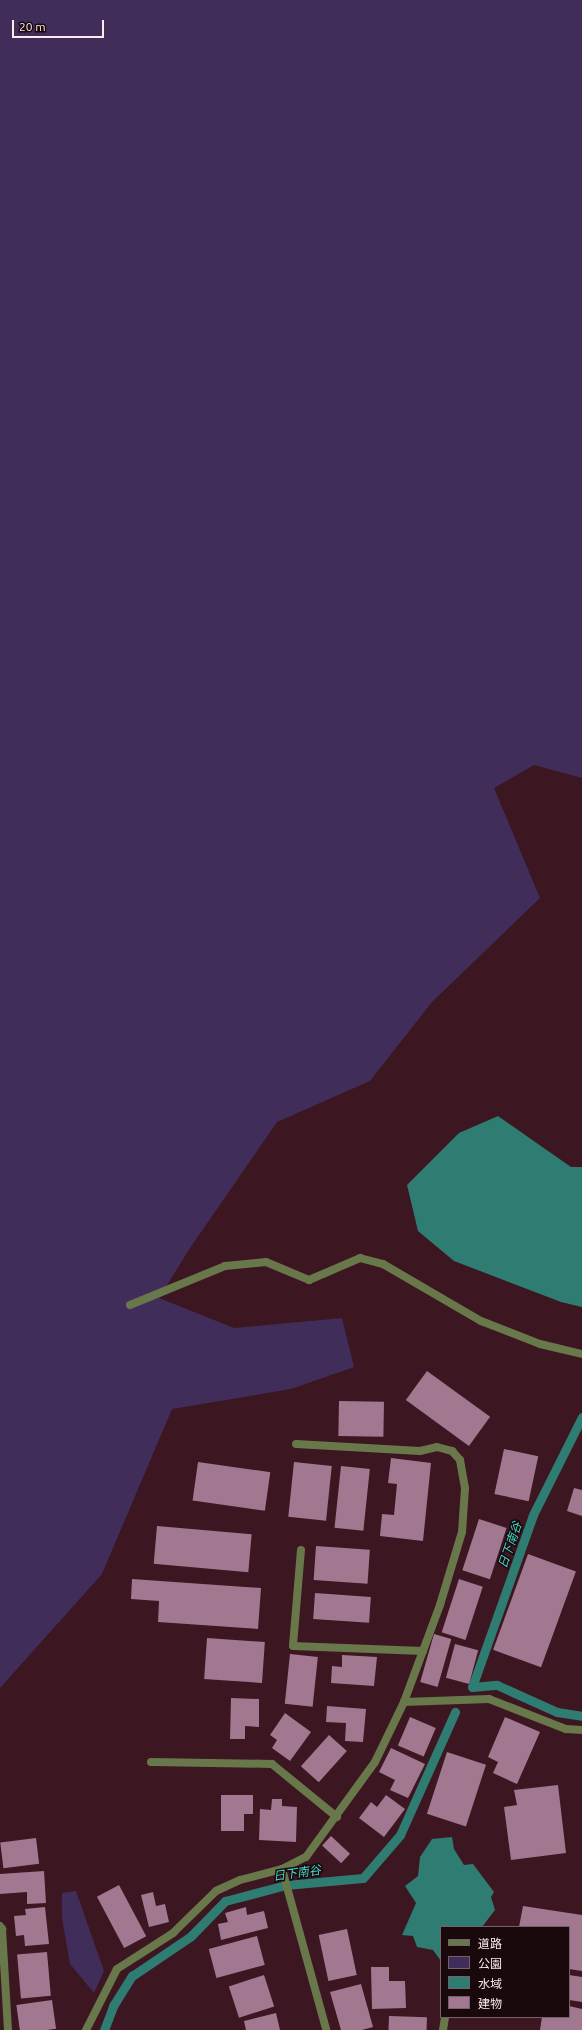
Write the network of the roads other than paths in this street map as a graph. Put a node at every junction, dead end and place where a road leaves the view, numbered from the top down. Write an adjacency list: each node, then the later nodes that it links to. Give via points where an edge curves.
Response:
1 (130, 1305): 2 (street, via 225,1266 266,1262 309,1280 360,1258 383,1264 481,1321 540,1344)
2 (582, 1354)
3 (296, 1444): 5 (street, via 420,1450 437,1447 452,1451 460,1460 465,1488 462,1532)
4 (301, 1550): 5 (street, via 293,1646)
5 (423, 1651): 6 (street)
6 (404, 1702): 7 (street, via 489,1699 566,1728); 9 (street, via 375,1762)
7 (582, 1730)
8 (151, 1762): 9 (street, via 272,1764)
9 (337, 1817): 10 (street, via 306,1858)
10 (282, 1869): 13 (street); 15 (street, via 240,1880 216,1892 173,1933 117,1969)
11 (0, 1926): 14 (street)
12 (445, 2018): 16 (street)
13 (326, 2029)
14 (8, 2030)
15 (86, 2030)
16 (443, 2030)

